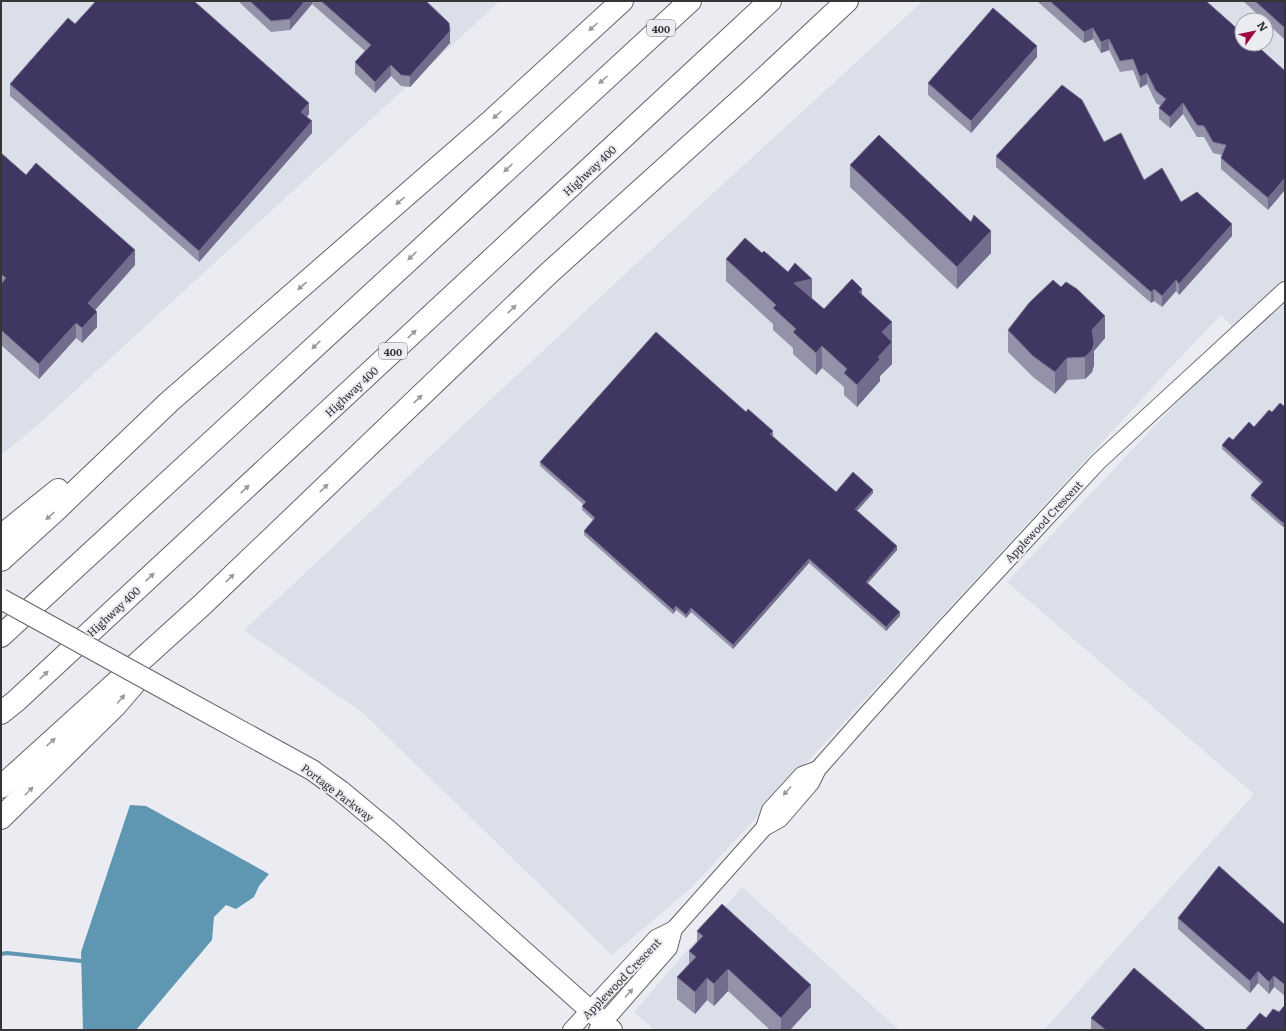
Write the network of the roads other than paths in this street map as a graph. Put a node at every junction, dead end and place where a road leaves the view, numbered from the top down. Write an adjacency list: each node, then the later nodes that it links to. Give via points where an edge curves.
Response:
1 (622, 1): 6 (highway, one-way to 6, via 490,122)
2 (690, 1): 11 (highway, 400, one-way to 11)
3 (770, 1): 12 (highway, Highway 400 / 400, one-way to 3)
4 (847, 1): 10 (highway, one-way to 4, via 549,273)
5 (1285, 290): 16 (street, Applewood Crescent, via 1098,462 818,769 811,783 780,819 764,828 674,929 669,948)
6 (169, 402): 7 (highway); 8 (highway, one-way to 8)
7 (1, 536)
8 (1, 560)
9 (1, 600): 16 (street, Portage Parkway, bridge, via 312,770 390,831)
10 (202, 605): 14 (highway, one-way to 10); 15 (highway, one-way to 10, via 115,706)
11 (1, 636)
12 (8, 707): 13 (highway, Highway 400)
13 (1, 718)
14 (1, 787)
15 (1, 818)
16 (601, 1023): 17 (street, Applewood Crescent)
17 (571, 1030)

